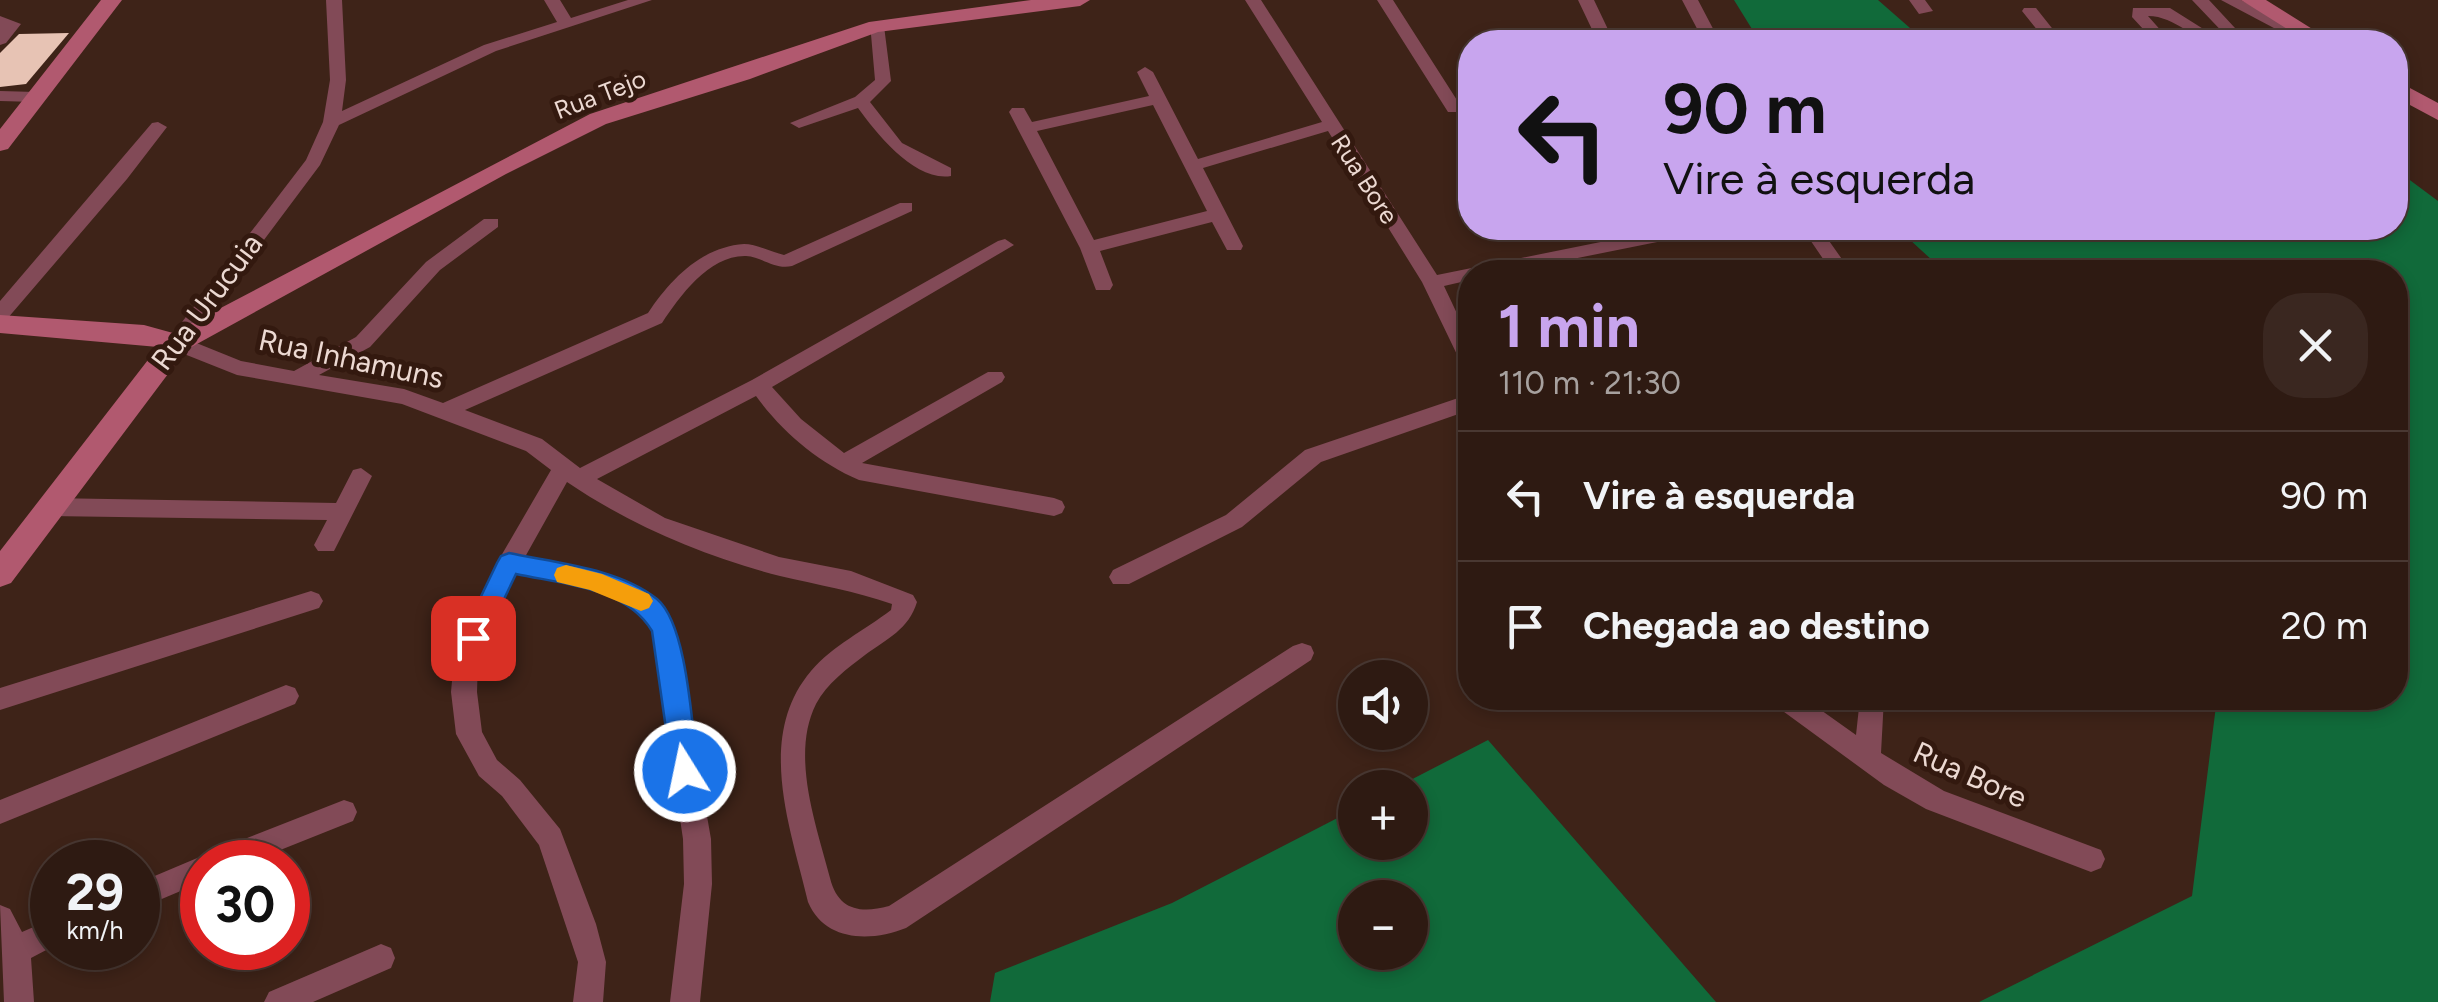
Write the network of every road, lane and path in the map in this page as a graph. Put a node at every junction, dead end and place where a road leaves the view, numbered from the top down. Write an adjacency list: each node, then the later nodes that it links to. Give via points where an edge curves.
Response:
1 (112, 0): 30 (street)
2 (334, 0): 35 (street, Rua Urucuia, via 338,80)
3 (552, 0): 16 (street)
4 (644, 0): 16 (street)
5 (1080, 0): 13 (street, Rua Tejo)
6 (1252, 0): 37 (street, Rua Bore)
7 (1385, 0): 33 (street)
8 (1586, 0): 18 (street)
9 (1690, 0): 19 (street)
10 (2200, 0): 23 (street)
11 (2229, 0): 24 (street)
12 (2251, 0): 25 (street)
13 (1001, 5): 17 (street, Rua Tejo)
14 (2030, 12): 20 (street)
15 (0, 21): 26 (street, via 13,24)
16 (566, 23): 35 (street, via 490,48)
17 (876, 26): 31 (street, via 883,81); 56 (street, Rua Tejo, via 598,120)
18 (1600, 30)
19 (1706, 30)
20 (2044, 30)
21 (2152, 30): 22 (street, via 2140,12 2164,12)
22 (2195, 30)
23 (2229, 30)
24 (2288, 30)
25 (2302, 30)
26 (0, 40)
27 (1145, 72): 32 (street)
28 (2408, 93): 34 (street)
29 (0, 96): 30 (street)
30 (36, 97): 39 (street)
31 (861, 100): 36 (street); 41 (street, via 896,147)
32 (1156, 100): 40 (street); 48 (street, via 1024,120)
33 (1454, 108)
34 (2436, 108)
35 (332, 122): 56 (street, Rua Urucuia, via 314,162)
36 (799, 123)
37 (1330, 125): 40 (street); 51 (street, Rua Bore)
38 (158, 127): 53 (street)
39 (0, 144)
40 (1192, 166): 43 (street)
41 (946, 172)
42 (906, 207): 61 (street, via 785,262 746,250 710,260 674,289 656,318)
43 (1215, 215): 47 (street); 48 (street)
44 (491, 222): 58 (street, via 433,266 363,342)
45 (1637, 240): 49 (street)
46 (1006, 245): 59 (street)
47 (1234, 246)
48 (1089, 248): 52 (street)
49 (1538, 260)
50 (1458, 277): 51 (street)
51 (1432, 282): 55 (street, Rua Bore)
52 (1103, 285)
53 (0, 314)
54 (0, 324): 56 (street, Rua Inhamuns, via 144,334)
55 (1458, 337)
56 (176, 343): 58 (street, Rua Inhamuns, via 237,368); 65 (street, Rua Urucuia)
57 (995, 377): 62 (street)
58 (295, 378): 61 (street, Rua Inhamuns, via 404,397)
59 (759, 385): 62 (street, via 773,406); 63 (street)
60 (1458, 406): 71 (street, via 1313,456 1234,521)
61 (444, 411): 63 (street, Rua Inhamuns, via 534,444)
62 (842, 464): 66 (street, via 866,474)
63 (571, 473): 69 (street); 73 (street, Rua Inhamuns, via 657,524 778,566 894,593 905,602 900,616 821,677 794,725 792,758 822,902 848,924 896,918)
64 (362, 476): 67 (street)
65 (49, 507): 67 (street); 70 (street, Rua Urucuia)
66 (1054, 507)
67 (344, 512): 68 (street)
68 (326, 546)
69 (509, 563): 89 (street, via 466,659 469,734 488,768 550,838 592,962); 90 (street, via 628,593 651,608 664,629 697,839)
70 (0, 574)
71 (1122, 577)
72 (312, 601): 75 (street)
73 (1302, 653)
74 (286, 696): 79 (street)
75 (0, 699)
76 (1800, 710): 78 (street, Rua Bore)
77 (1871, 710): 78 (street)
78 (1867, 759): 82 (street, Rua Bore, via 1935,800)
79 (0, 812)
80 (344, 812): 81 (street)
81 (274, 840)
82 (2091, 859)
83 (0, 919): 85 (street)
84 (30, 943): 85 (street)
85 (16, 950): 87 (street)
86 (381, 958): 88 (street)
87 (18, 1002)
88 (279, 1002)
89 (588, 1002)
90 (685, 1002)

